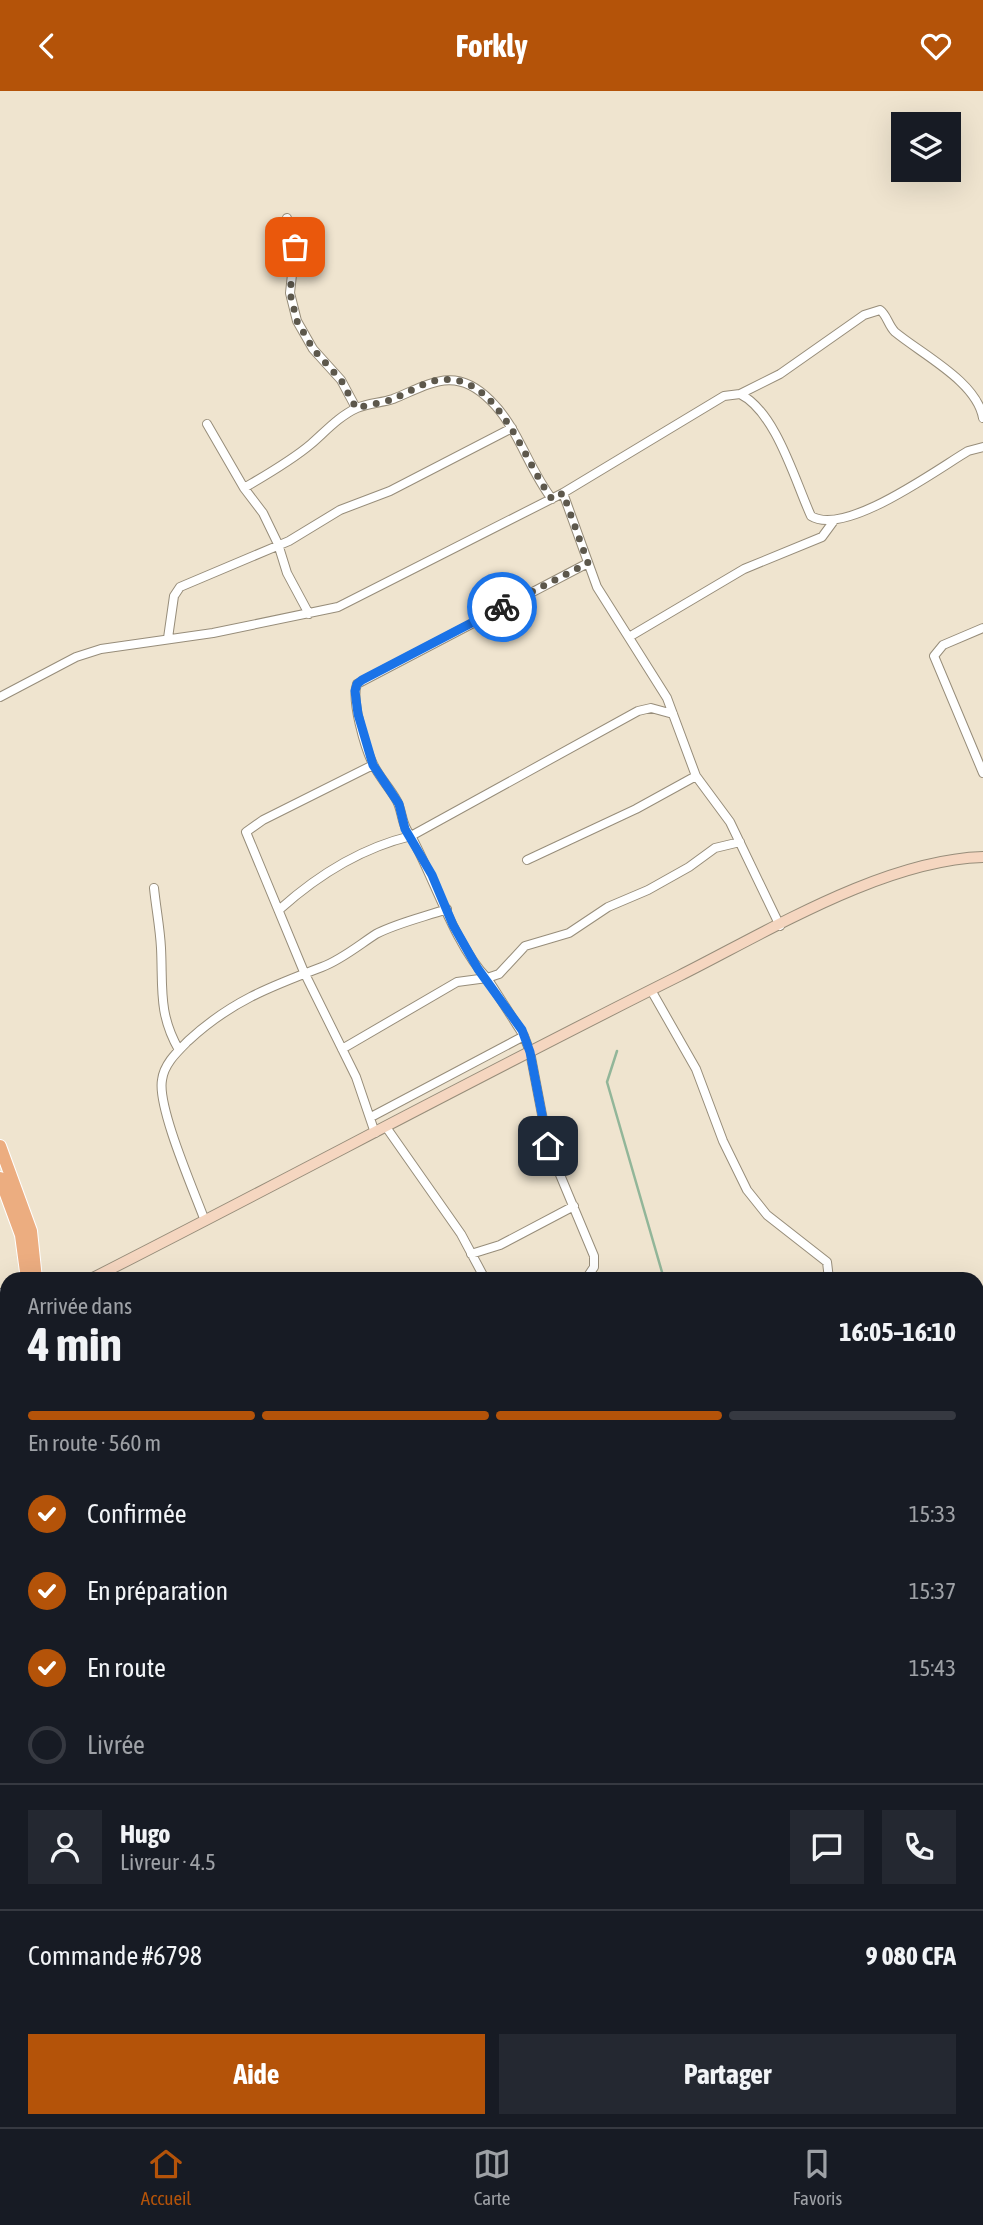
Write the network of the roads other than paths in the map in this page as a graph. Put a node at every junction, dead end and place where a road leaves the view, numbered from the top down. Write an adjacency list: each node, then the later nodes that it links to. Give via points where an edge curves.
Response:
1 (287, 218): 3 (street, via 295,247 290,293 297,321)
2 (740, 394): 4 (street, via 780,374 864,315 880,310 893,330 965,386 978,400); 9 (street, via 724,396); 11 (street, via 769,424 811,516)
3 (356, 408): 6 (street, via 450,379 484,395); 8 (street)
4 (983, 418)
5 (207, 424): 8 (street)
6 (512, 428): 10 (street); 12 (street)
7 (983, 447): 11 (street, via 968,451 880,503)
8 (244, 488): 12 (street)
9 (563, 493): 10 (street); 13 (street)
10 (552, 499): 14 (street, via 338,607)
11 (833, 522): 16 (street, via 822,537 744,569)
12 (278, 544): 14 (street, via 287,573); 17 (street, via 180,587 174,596)
13 (588, 563): 16 (street, via 597,587); 20 (street, via 357,684 358,714)
14 (309, 614): 17 (street)
15 (983, 628): 21 (street, via 943,645 934,656)
16 (629, 637): 19 (street)
17 (168, 638): 18 (street, via 87,653)
18 (0, 697)
19 (673, 713): 22 (street); 23 (street, via 651,708 638,711)
20 (373, 765): 23 (street, via 393,794); 28 (street, via 246,832)
21 (983, 773)
22 (696, 776): 24 (street); 26 (street)
23 (411, 836): 28 (street, via 346,861 307,885); 29 (street)
24 (740, 842): 30 (street); 32 (street, via 715,848 569,933 525,946 499,974)
25 (983, 857): 30 (street, via 909,870)
26 (527, 859)
27 (153, 888): 36 (street, via 161,948 161,999)
28 (280, 909): 31 (street)
29 (447, 909): 31 (street, via 377,934 324,967); 32 (street)
30 (780, 926): 33 (street)
31 (304, 972): 35 (street); 36 (street, via 220,1012)
32 (487, 978): 34 (street); 35 (street, via 457,982)
33 (651, 990): 37 (street); 51 (street, via 696,1069 747,1190 767,1215 827,1262)
34 (524, 1036): 37 (street); 38 (street)
35 (342, 1049): 38 (street)
36 (179, 1050): 44 (street, via 164,1069 161,1095)
37 (530, 1052): 39 (street); 43 (street, via 548,1146)
38 (371, 1117): 40 (street)
39 (386, 1127): 40 (street); 45 (street)
40 (375, 1133): 44 (street)
41 (0, 1146): 47 (main road, via 31,1231)
42 (0, 1178): 46 (main road, via 22,1235)
43 (574, 1206): 45 (street, via 500,1245); 50 (street, via 595,1261)
44 (205, 1221): 48 (street)
45 (471, 1254): 49 (street)
46 (26, 1272)
47 (35, 1272)
48 (103, 1272)
49 (481, 1272)
50 (590, 1272)
51 (828, 1272)

